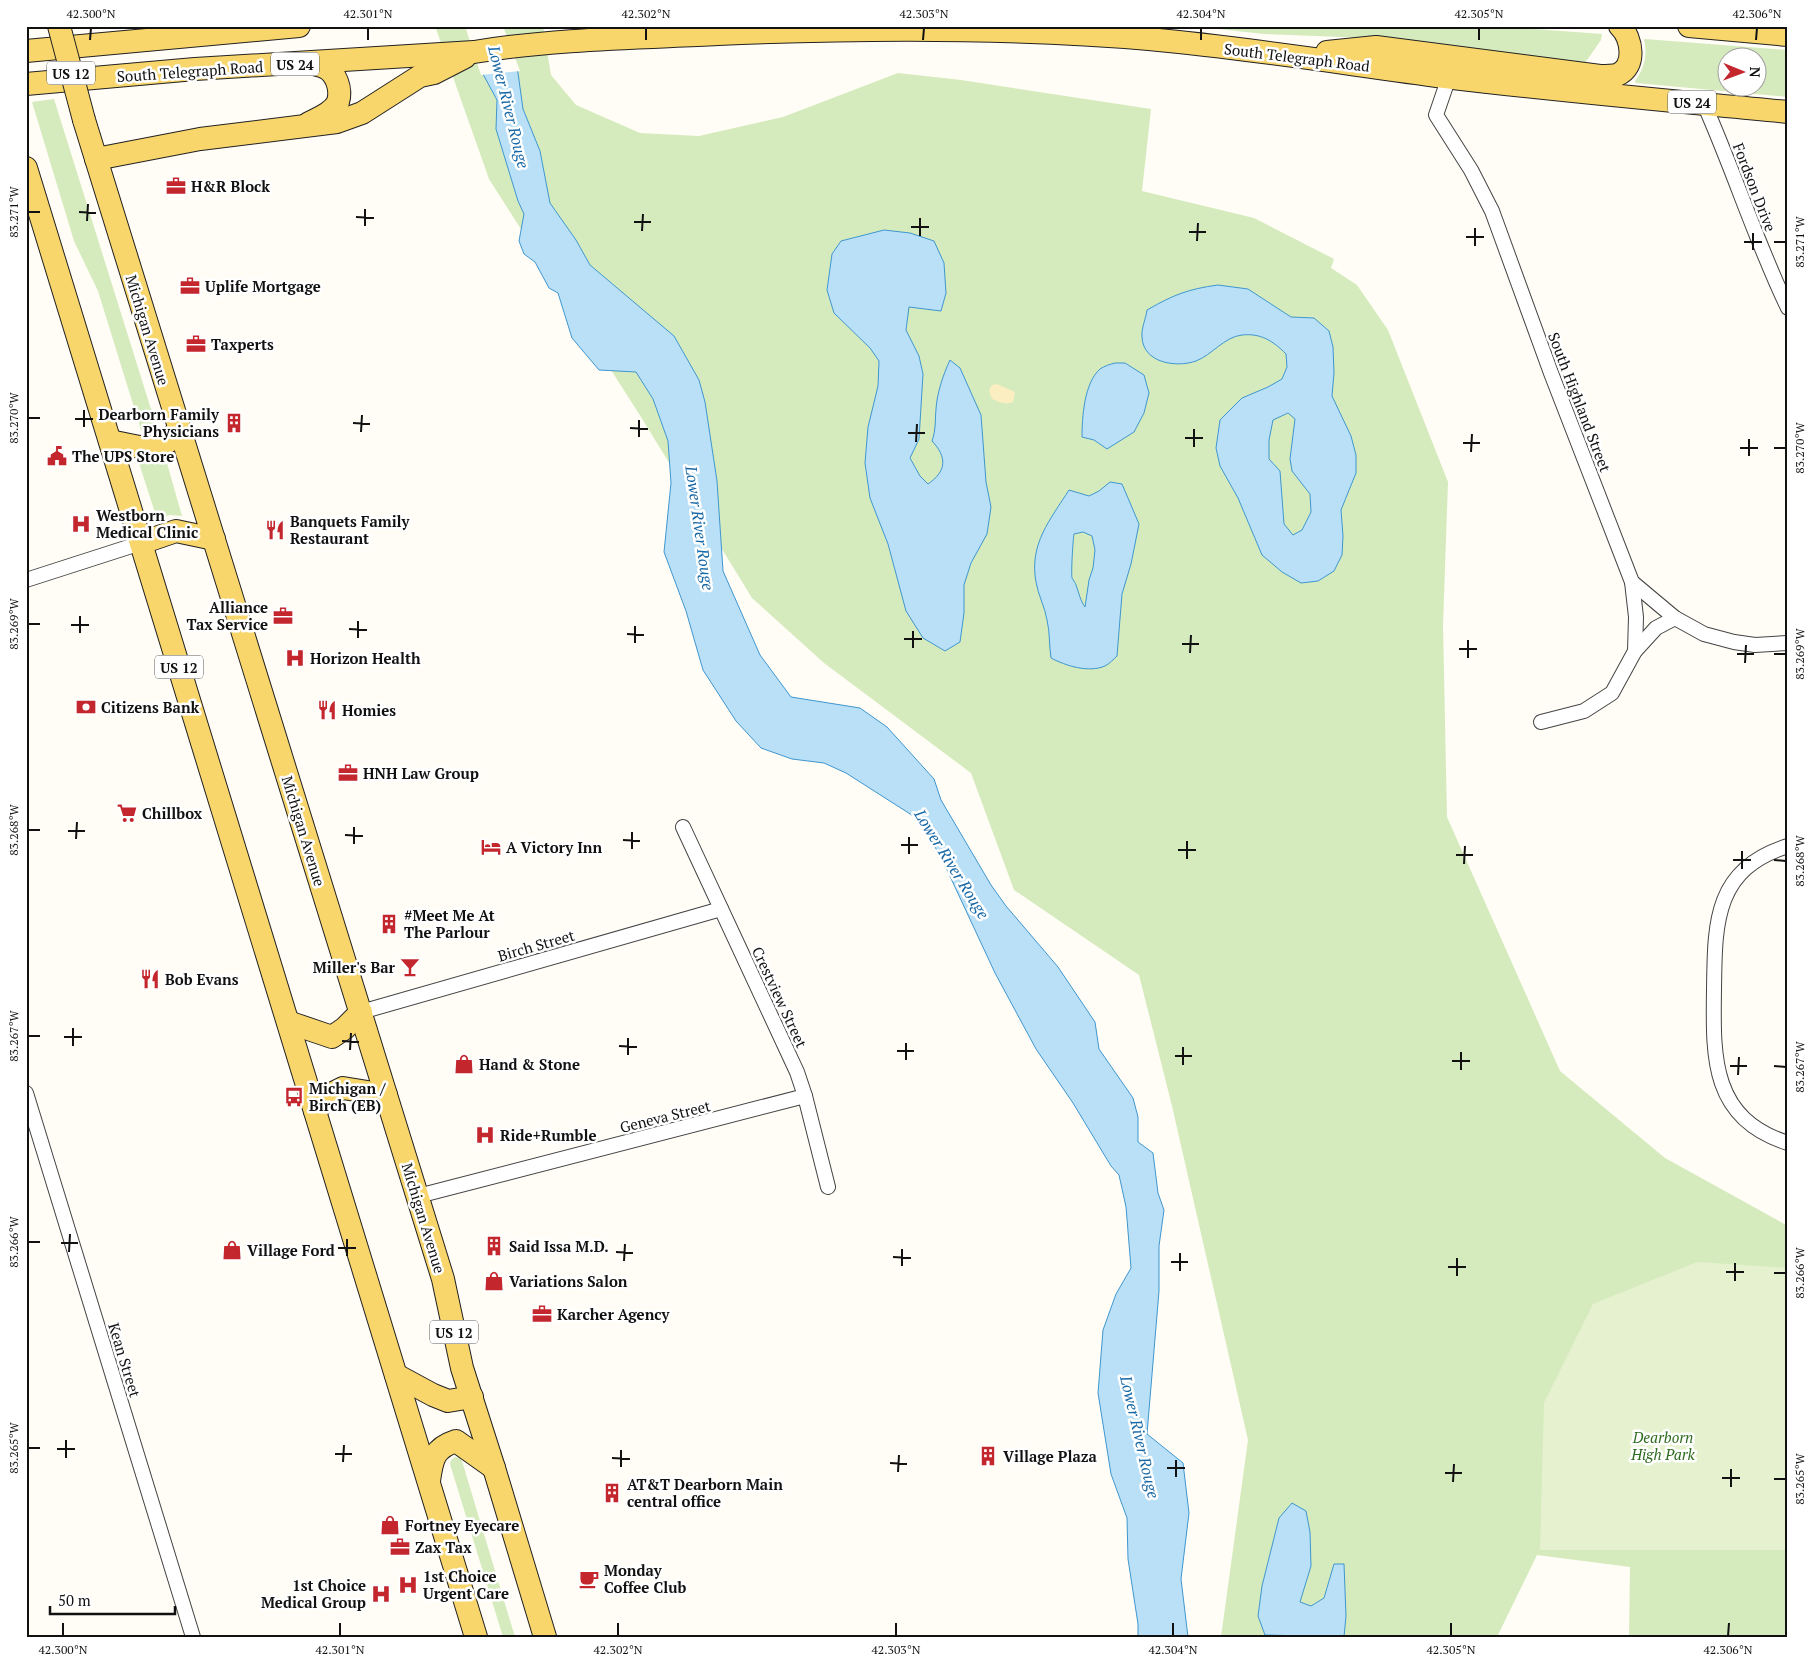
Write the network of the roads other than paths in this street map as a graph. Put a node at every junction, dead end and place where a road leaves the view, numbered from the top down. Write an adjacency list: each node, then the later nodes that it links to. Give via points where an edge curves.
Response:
1 (59, 26): 16 (main road, Michigan Avenue / US 12, bridge)
2 (299, 26): 7 (main road)
3 (1620, 26): 9 (main road, via 1629,40 1628,64 1618,74 1600,76 1376,47)
4 (1689, 26): 5 (main road)
5 (1759, 29): 6 (main road)
6 (1788, 34)
7 (26, 51)
8 (474, 52): 9 (main road, South Telegraph Road / US 24, via 657,37 910,29 1149,40); 10 (main road, South Telegraph Road / US 24); 15 (main road, via 434,73 420,76 362,113 337,122)
9 (1286, 56): 11 (main road, South Telegraph Road / US 24)
10 (308, 63): 12 (main road, South Telegraph Road / US 24); 15 (main road, via 325,67 337,80 339,89 338,102 332,109)
11 (1449, 77): 13 (main road, South Telegraph Road / US 24); 24 (street, South Highland Street, via 1436,115 1492,211)
12 (26, 84)
13 (1704, 104): 14 (main road, South Telegraph Road / US 24); 18 (street, Fordson Drive, via 1770,272)
14 (1788, 112)
15 (306, 125): 16 (main road, via 200,139)
16 (96, 159): 19 (main road, Michigan Avenue / US 12)
17 (26, 168): 20 (main road, US 12)
18 (1788, 308)
19 (179, 428): 20 (main road, via 169,441 158,446 146,448); 21 (main road, Michigan Avenue / US 12)
20 (110, 441): 22 (main road, US 12)
21 (214, 539): 22 (main road, via 176,530); 32 (main road, Michigan Avenue / US 12)
22 (141, 543): 23 (street); 33 (main road, US 12)
23 (26, 580)
24 (1632, 582): 25 (street, South Highland Street); 27 (street)
25 (1675, 618): 26 (street, South Highland Street, via 1704,634 1734,642 1755,645); 27 (street, via 1656,628)
26 (1788, 643)
27 (1635, 652): 28 (street, via 1612,693 1584,711)
28 (1541, 722)
29 (683, 827): 31 (street, Crestview Street)
30 (1788, 846): 38 (street, via 1749,865 1732,885 1720,909 1714,938 1714,1049 1720,1080 1727,1096 1750,1123)
31 (720, 909): 32 (street, Birch Street); 36 (street, Crestview Street, via 797,1072)
32 (360, 1012): 33 (main road, via 332,1037); 35 (main road, Michigan Avenue / US 12)
33 (288, 1022): 37 (main road, US 12)
34 (26, 1094): 45 (street, Kean Street)
35 (386, 1095): 37 (main road, via 342,1088 331,1094); 40 (main road, Michigan Avenue / US 12)
36 (805, 1096): 39 (street, Crestview Street); 40 (street, Geneva Street)
37 (316, 1111): 41 (main road, US 12)
38 (1788, 1143)
39 (828, 1187)
40 (418, 1196): 42 (main road, Michigan Avenue / US 12, via 443,1279 462,1368)
41 (396, 1375): 42 (main road, via 448,1400); 44 (main road, US 12)
42 (472, 1397): 43 (main road, Michigan Avenue / US 12)
43 (494, 1468): 44 (main road, via 456,1441 443,1447 432,1459); 47 (main road, Michigan Avenue / US 12)
44 (429, 1482): 46 (main road, US 12)
45 (193, 1637)
46 (476, 1637)
47 (545, 1637)

